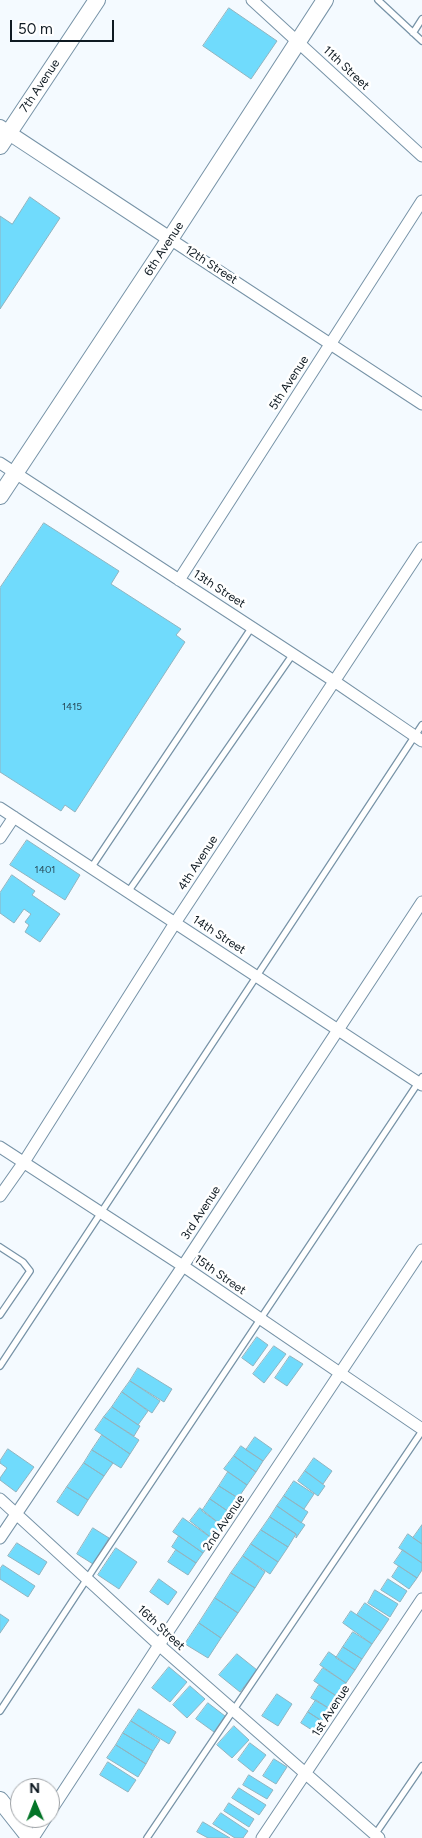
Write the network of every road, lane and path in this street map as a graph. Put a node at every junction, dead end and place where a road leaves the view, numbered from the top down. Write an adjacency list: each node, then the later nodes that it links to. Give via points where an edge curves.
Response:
1 (97, 0): 9 (main road, 7th Avenue)
2 (252, 0): 8 (street, 11th Street)
3 (325, 0): 8 (main road, 6th Avenue)
4 (378, 0): 6 (lane)
5 (422, 19): 6 (lane)
6 (413, 33): 7 (lane)
7 (422, 41)
8 (298, 42): 10 (street, 11th Street); 12 (main road, 6th Avenue)
9 (3, 135): 12 (street, 12th Street)
10 (422, 156)
11 (422, 201): 13 (street, 5th Avenue)
12 (170, 239): 13 (street, 12th Street); 16 (main road, 6th Avenue)
13 (330, 343): 14 (street, 12th Street); 19 (street, 5th Avenue)
14 (422, 404)
15 (0, 463): 16 (street, 13th Street)
16 (16, 473): 17 (main road, 6th Avenue); 19 (street, 13th Street)
17 (0, 496)
18 (422, 548): 22 (street, 4th Avenue)
19 (179, 580): 20 (street, 13th Street)
20 (252, 627): 21 (street, 13th Street); 28 (lane)
21 (293, 654): 22 (street, 13th Street); 29 (lane)
22 (334, 681): 24 (street, 13th Street); 31 (street, 4th Avenue)
23 (422, 725): 24 (lane)
24 (418, 738): 32 (lane)
25 (0, 808): 26 (street, 14th Street)
26 (14, 817): 27 (street); 28 (street, 14th Street)
27 (0, 838)
28 (91, 868): 29 (street, 14th Street)
29 (128, 892): 31 (street, 14th Street)
30 (422, 902): 33 (street, 3rd Avenue)
31 (175, 923): 32 (street, 14th Street); 36 (street, 4th Avenue)
32 (257, 977): 33 (street, 14th Street); 38 (lane)
33 (338, 1030): 34 (street, 14th Street); 41 (street, 3rd Avenue)
34 (421, 1082): 43 (lane)
35 (0, 1147): 36 (street, 15th Street)
36 (24, 1162): 37 (street, 4th Avenue); 38 (street, 15th Street)
37 (0, 1196)
38 (100, 1213): 41 (street, 15th Street); 44 (lane)
39 (1, 1250): 42 (lane, via 23,1262 30,1271)
40 (422, 1250): 45 (street, 2nd Avenue)
41 (183, 1266): 43 (street, 15th Street); 48 (street, 3rd Avenue)
42 (0, 1315)
43 (260, 1320): 45 (street, 15th Street); 50 (lane)
44 (0, 1366)
45 (340, 1375): 46 (street, 15th Street); 52 (street, 2nd Avenue)
46 (422, 1430): 53 (lane)
47 (0, 1499): 48 (street, 16th Street)
48 (16, 1514): 49 (street, 3rd Avenue); 50 (street, 16th Street)
49 (0, 1538)
50 (88, 1578): 52 (street, 16th Street); 54 (lane)
51 (422, 1599): 56 (street, 1st Avenue)
52 (159, 1645): 53 (street, 16th Street); 57 (street, 2nd Avenue)
53 (234, 1710): 56 (street, 16th Street); 61 (lane)
54 (0, 1711)
55 (422, 1766): 59 (lane)
56 (306, 1774): 59 (street, 16th Street); 62 (street, 1st Avenue)
57 (60, 1797)
58 (0, 1800): 60 (main road)
59 (376, 1837)
60 (32, 1838)
61 (147, 1838)
62 (262, 1838)

